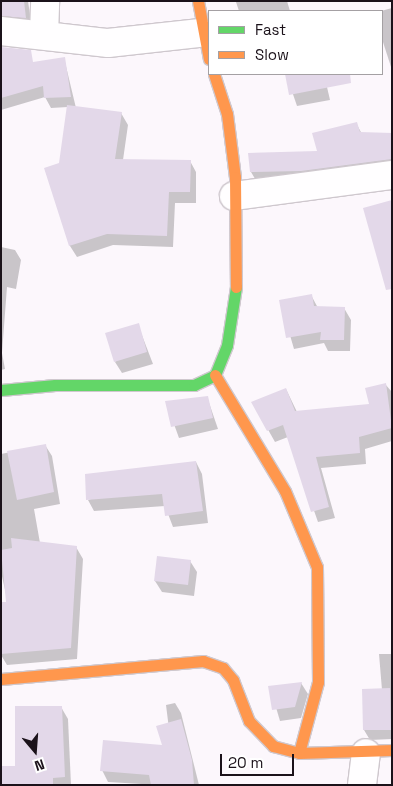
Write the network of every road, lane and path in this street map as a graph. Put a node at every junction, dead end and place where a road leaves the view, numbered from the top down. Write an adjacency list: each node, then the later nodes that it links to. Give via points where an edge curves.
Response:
1 (45, 1): 5 (street)
2 (198, 1): 4 (street)
3 (1, 31): 5 (street)
4 (200, 32): 5 (street, via 108,43); 6 (street)
5 (44, 36)
6 (208, 57)
7 (214, 75): 9 (street, via 227,114)
8 (392, 175): 9 (street)
9 (234, 196): 10 (street, via 238,270 227,345)
10 (215, 375): 11 (street, via 194,385 55,385); 14 (street, via 285,491 317,567 318,682)
11 (1, 390)
12 (1, 680): 14 (street, via 203,661 223,668 233,680 238,700 258,736 273,746)
13 (379, 751): 14 (street); 15 (street)
14 (299, 753)
15 (362, 785)

